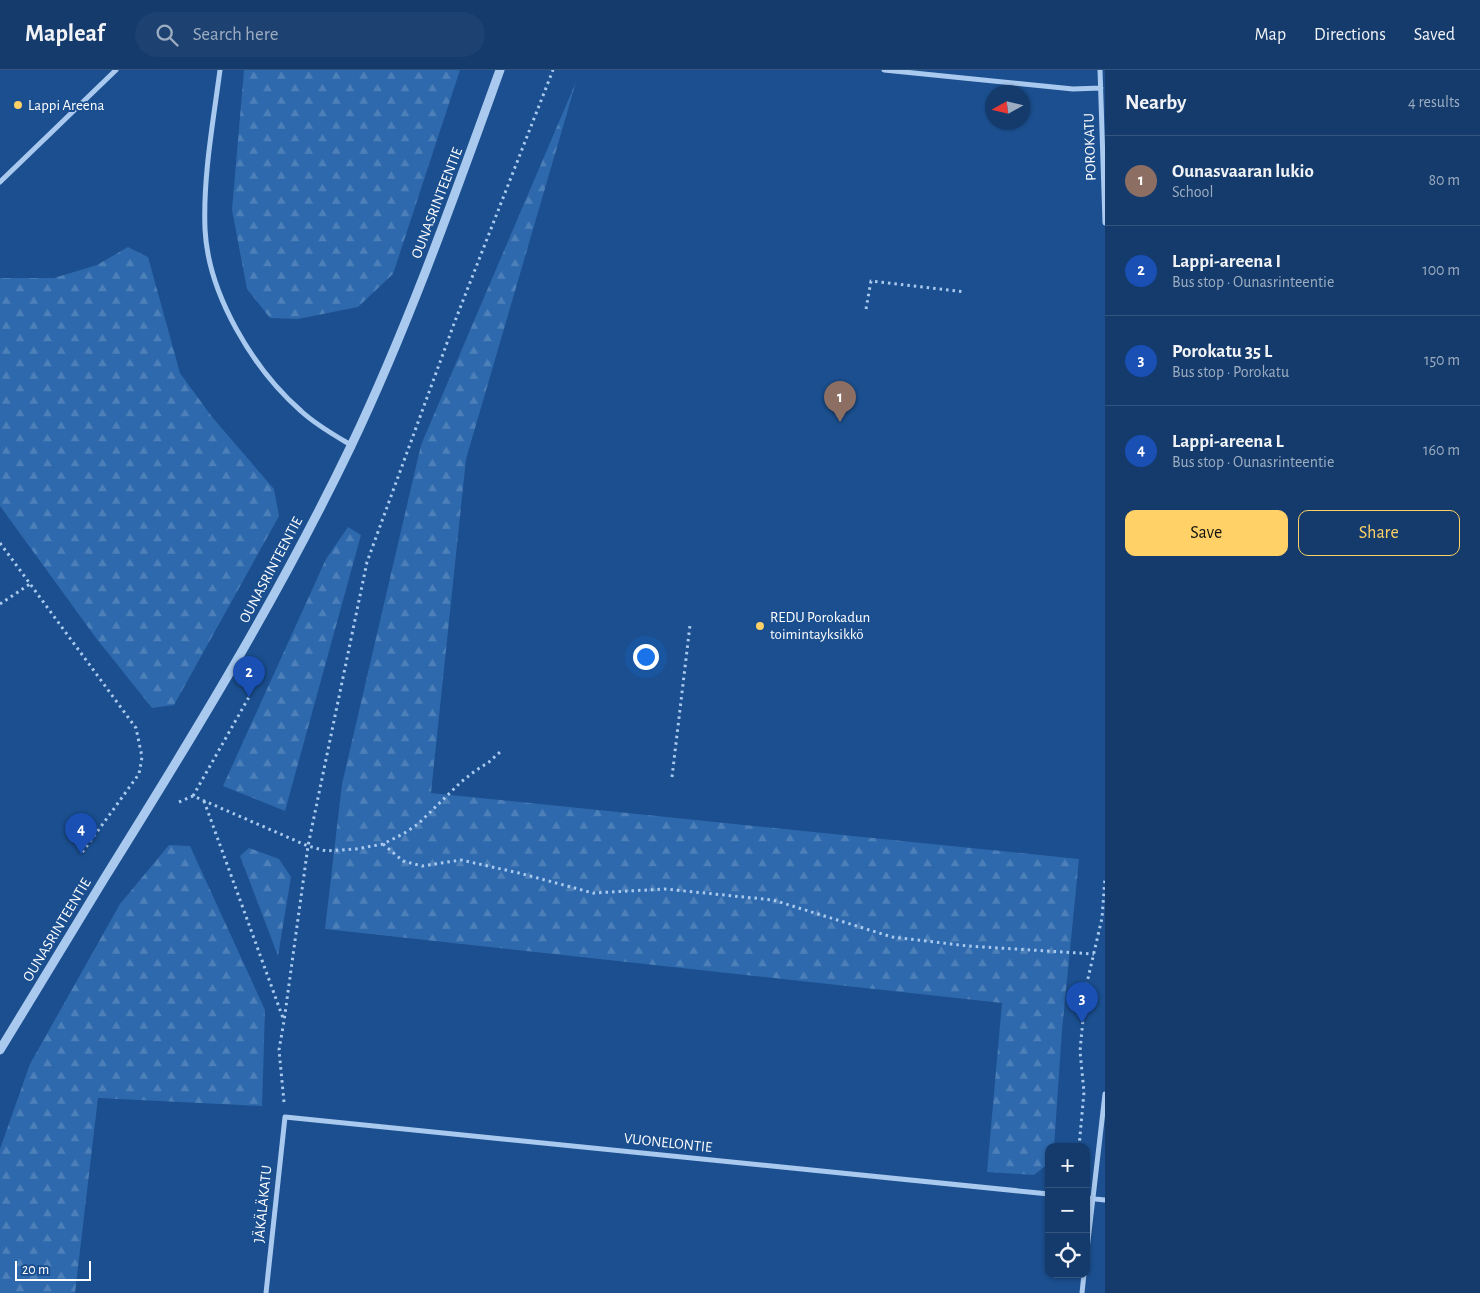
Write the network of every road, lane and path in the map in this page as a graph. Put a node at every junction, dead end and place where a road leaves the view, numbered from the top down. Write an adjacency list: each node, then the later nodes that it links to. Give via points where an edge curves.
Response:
1 (116, 70): 8 (street)
2 (220, 70): 12 (street, via 205,195 211,268 246,346 274,383 300,411)
3 (500, 70): 12 (street, OUNASRINTEENTIE, via 441,233)
4 (552, 70): 24 (path, via 455,321 368,562)
5 (884, 70): 7 (street, via 1073,89)
6 (1100, 70): 7 (street, POROKATU)
7 (1101, 88): 9 (street, POROKATU)
8 (0, 182)
9 (1105, 223)
10 (965, 292): 11 (path, via 871,281)
11 (866, 309)
12 (352, 445): 29 (street, OUNASRINTEENTIE, via 246,646)
13 (0, 543): 14 (path)
14 (30, 584): 15 (path); 25 (path, via 136,728 142,757 139,774)
15 (0, 604)
16 (690, 625): 19 (path)
17 (249, 697): 20 (path)
18 (500, 752): 23 (path, via 461,782 418,824)
19 (672, 777)
20 (193, 796): 21 (path); 22 (path)
21 (204, 801): 24 (path); 28 (path)
22 (179, 802)
23 (383, 844): 24 (path, via 326,851); 27 (path, via 403,862 422,866 461,860 593,893 665,888 774,900 892,937 968,946)
24 (308, 846): 28 (path)
25 (81, 854)
26 (1105, 878): 27 (path, via 1102,918)
27 (1094, 954): 32 (path, via 1082,1023 1080,1051 1084,1092)
28 (284, 1021): 31 (path, via 279,1050)
29 (0, 1050)
30 (1105, 1094): 35 (street)
31 (286, 1118): 33 (street, VUONELONTIE); 39 (street, JÄKÄLÄKATU)
32 (1079, 1143)
33 (1045, 1194)
34 (1090, 1199): 35 (street)
35 (1093, 1199): 36 (street); 37 (street)
36 (1105, 1200)
37 (1089, 1233)
38 (1084, 1278): 40 (street)
39 (266, 1293)
40 (1082, 1293)

